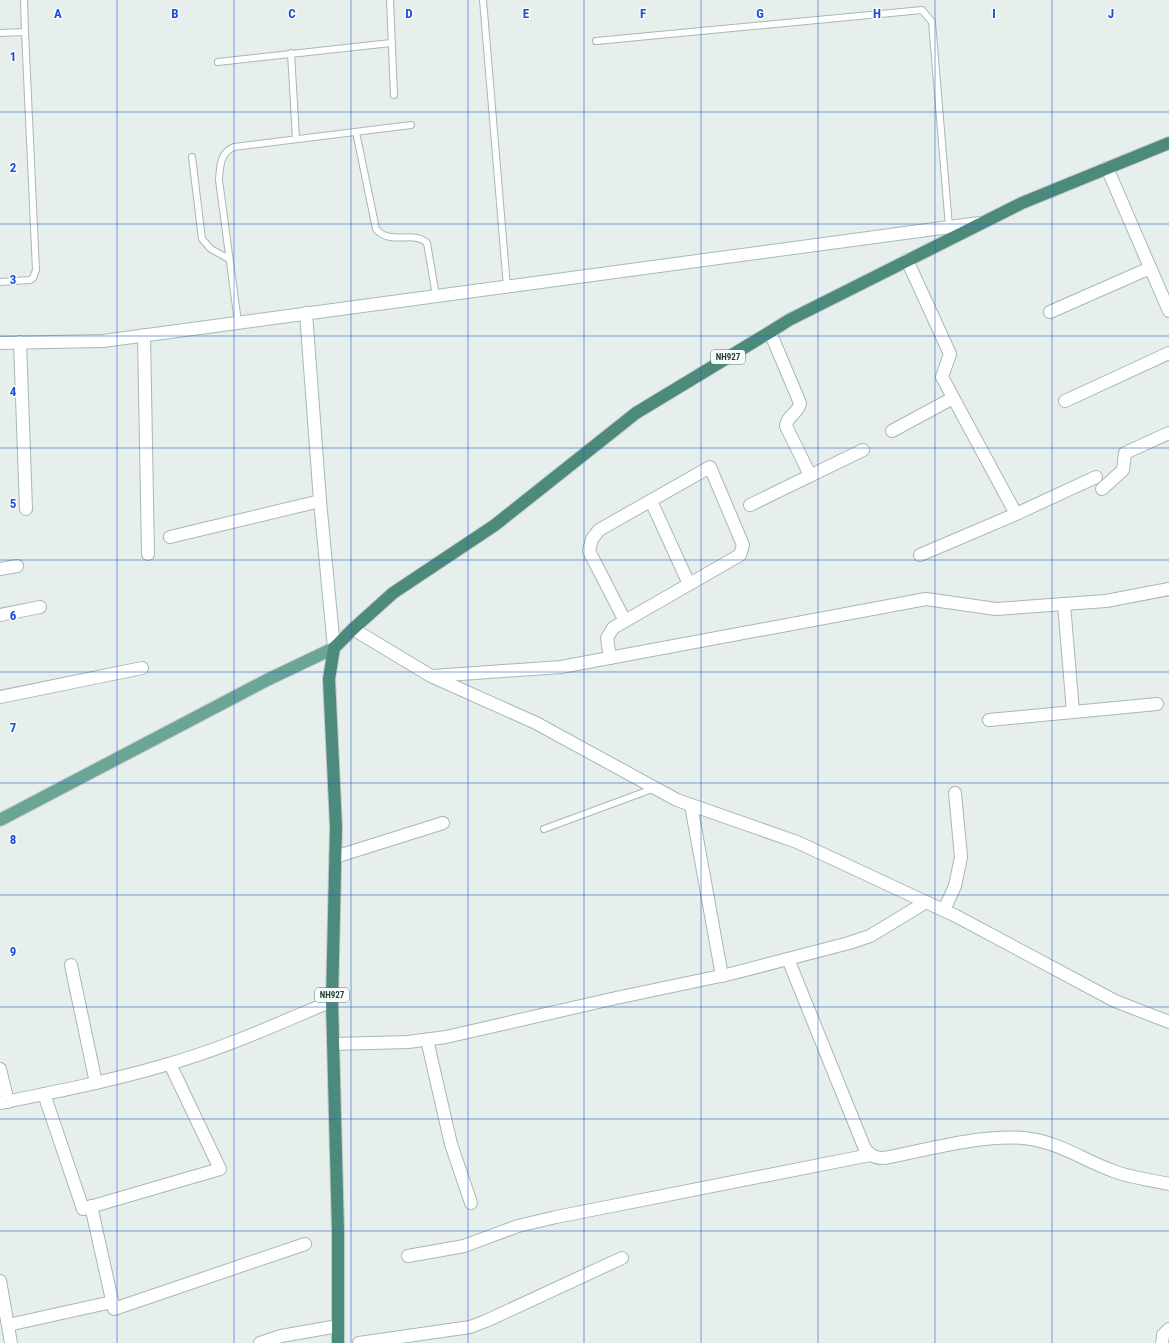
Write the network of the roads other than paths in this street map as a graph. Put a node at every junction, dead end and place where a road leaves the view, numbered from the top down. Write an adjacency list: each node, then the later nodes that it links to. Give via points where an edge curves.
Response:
1 (24, 0): 4 (lane)
2 (390, 0): 7 (lane)
3 (483, 0): 23 (lane)
4 (25, 32): 5 (lane); 22 (lane, via 36,270 30,280)
5 (0, 33)
6 (596, 40): 18 (lane, via 922,10 932,22)
7 (392, 43): 8 (lane); 10 (lane)
8 (291, 53): 9 (lane); 13 (lane)
9 (218, 62)
10 (394, 95)
11 (411, 125): 12 (lane)
12 (356, 132): 13 (lane); 24 (lane, via 376,229 386,237 418,238 427,243)
13 (296, 139): 19 (lane, via 234,147 223,155 219,180)
14 (1169, 143): 16 (highway, NH927)
15 (192, 157): 19 (lane, via 202,239 211,249)
16 (1107, 168): 17 (highway, NH927); 21 (street)
17 (979, 223): 18 (street); 20 (highway, NH927)
18 (949, 227): 23 (street)
19 (230, 259): 28 (lane)
20 (907, 260): 29 (highway, NH927); 34 (street, via 950,354 942,377)
21 (1150, 268): 25 (street); 26 (street)
22 (0, 282)
23 (507, 287): 24 (street)
24 (436, 296): 27 (street)
25 (1169, 311)
26 (1050, 312)
27 (306, 313): 28 (street); 42 (street)
28 (238, 322): 30 (street)
29 (770, 332): 39 (street, via 800,403 797,410 788,418 786,426); 58 (highway, NH927, via 636,413 495,524 393,593)
30 (144, 335): 31 (street, via 103,340); 48 (street)
31 (20, 342): 32 (street); 45 (street)
32 (0, 343)
33 (1169, 353): 35 (street)
34 (953, 398): 36 (street); 46 (street)
35 (1065, 400)
36 (892, 431)
37 (1169, 434): 41 (street, via 1125,453 1123,470)
38 (863, 450): 39 (street)
39 (810, 475): 44 (street)
40 (1096, 477): 46 (street)
41 (1102, 489)
42 (320, 501): 47 (street); 59 (street)
43 (651, 501): 52 (street); 52 (street, via 710,467 743,546 740,555); 57 (street, via 599,530 592,539 589,551)
44 (750, 505)
45 (26, 509)
46 (1016, 514): 49 (street)
47 (170, 537)
48 (148, 554)
49 (920, 555)
50 (17, 566): 51 (street)
51 (0, 569)
52 (689, 584): 57 (street)
53 (1169, 589): 54 (street, via 1106,601)
54 (1064, 604): 60 (street, via 996,609 926,599); 65 (street)
55 (40, 606): 56 (street)
56 (0, 615)
57 (625, 621): 60 (street, via 609,632 607,638)
58 (353, 629): 59 (highway, NH927); 62 (street)
59 (334, 648): 70 (main road, via 267,680); 73 (highway, NH927, via 329,679)
60 (610, 658): 62 (street, via 561,667)
61 (142, 668): 63 (street)
62 (431, 676): 67 (street, via 536,723)
63 (0, 697)
64 (1157, 704): 65 (street)
65 (1073, 712): 66 (street)
66 (989, 720)
67 (655, 788): 69 (street); 72 (lane)
68 (955, 792): 75 (street, via 961,858 955,886)
69 (692, 805): 74 (street, via 797,842); 78 (street)
70 (0, 820)
71 (444, 823): 73 (street)
72 (544, 829)
73 (335, 857): 79 (highway, NH927)
74 (926, 902): 75 (street); 76 (street, via 870,936)
75 (944, 910): 80 (street, via 1115,1001)
76 (788, 959): 78 (street); 88 (street, via 865,1149)
77 (71, 965): 85 (street)
78 (722, 976): 81 (street)
79 (332, 1001): 82 (highway, NH927); 83 (street, via 231,1043)
80 (1169, 1022)
81 (427, 1040): 82 (street); 90 (street, via 451,1144)
82 (334, 1044): 98 (highway, NH927)
83 (170, 1064): 85 (street); 91 (street, via 220,1169)
84 (0, 1069): 87 (street)
85 (96, 1083): 86 (street)
86 (44, 1094): 87 (street); 91 (street, via 84,1209)
87 (4, 1102)
88 (870, 1155): 89 (street, via 884,1158 972,1141 1030,1139 1059,1147 1115,1172); 93 (street, via 556,1217 518,1226 464,1246)
89 (1169, 1184)
90 (471, 1202)
91 (91, 1206): 96 (street)
92 (305, 1244): 96 (street, via 114,1308)
93 (408, 1256)
94 (622, 1258): 103 (street, via 470,1327)
95 (0, 1281): 97 (street)
96 (112, 1302): 97 (street)
97 (8, 1325): 100 (street)
98 (338, 1326): 101 (street, via 280,1336); 102 (highway, NH927)
99 (1169, 1329): 104 (street)
100 (11, 1343)
101 (260, 1343)
102 (338, 1343)
103 (359, 1343)
104 (1162, 1343)

